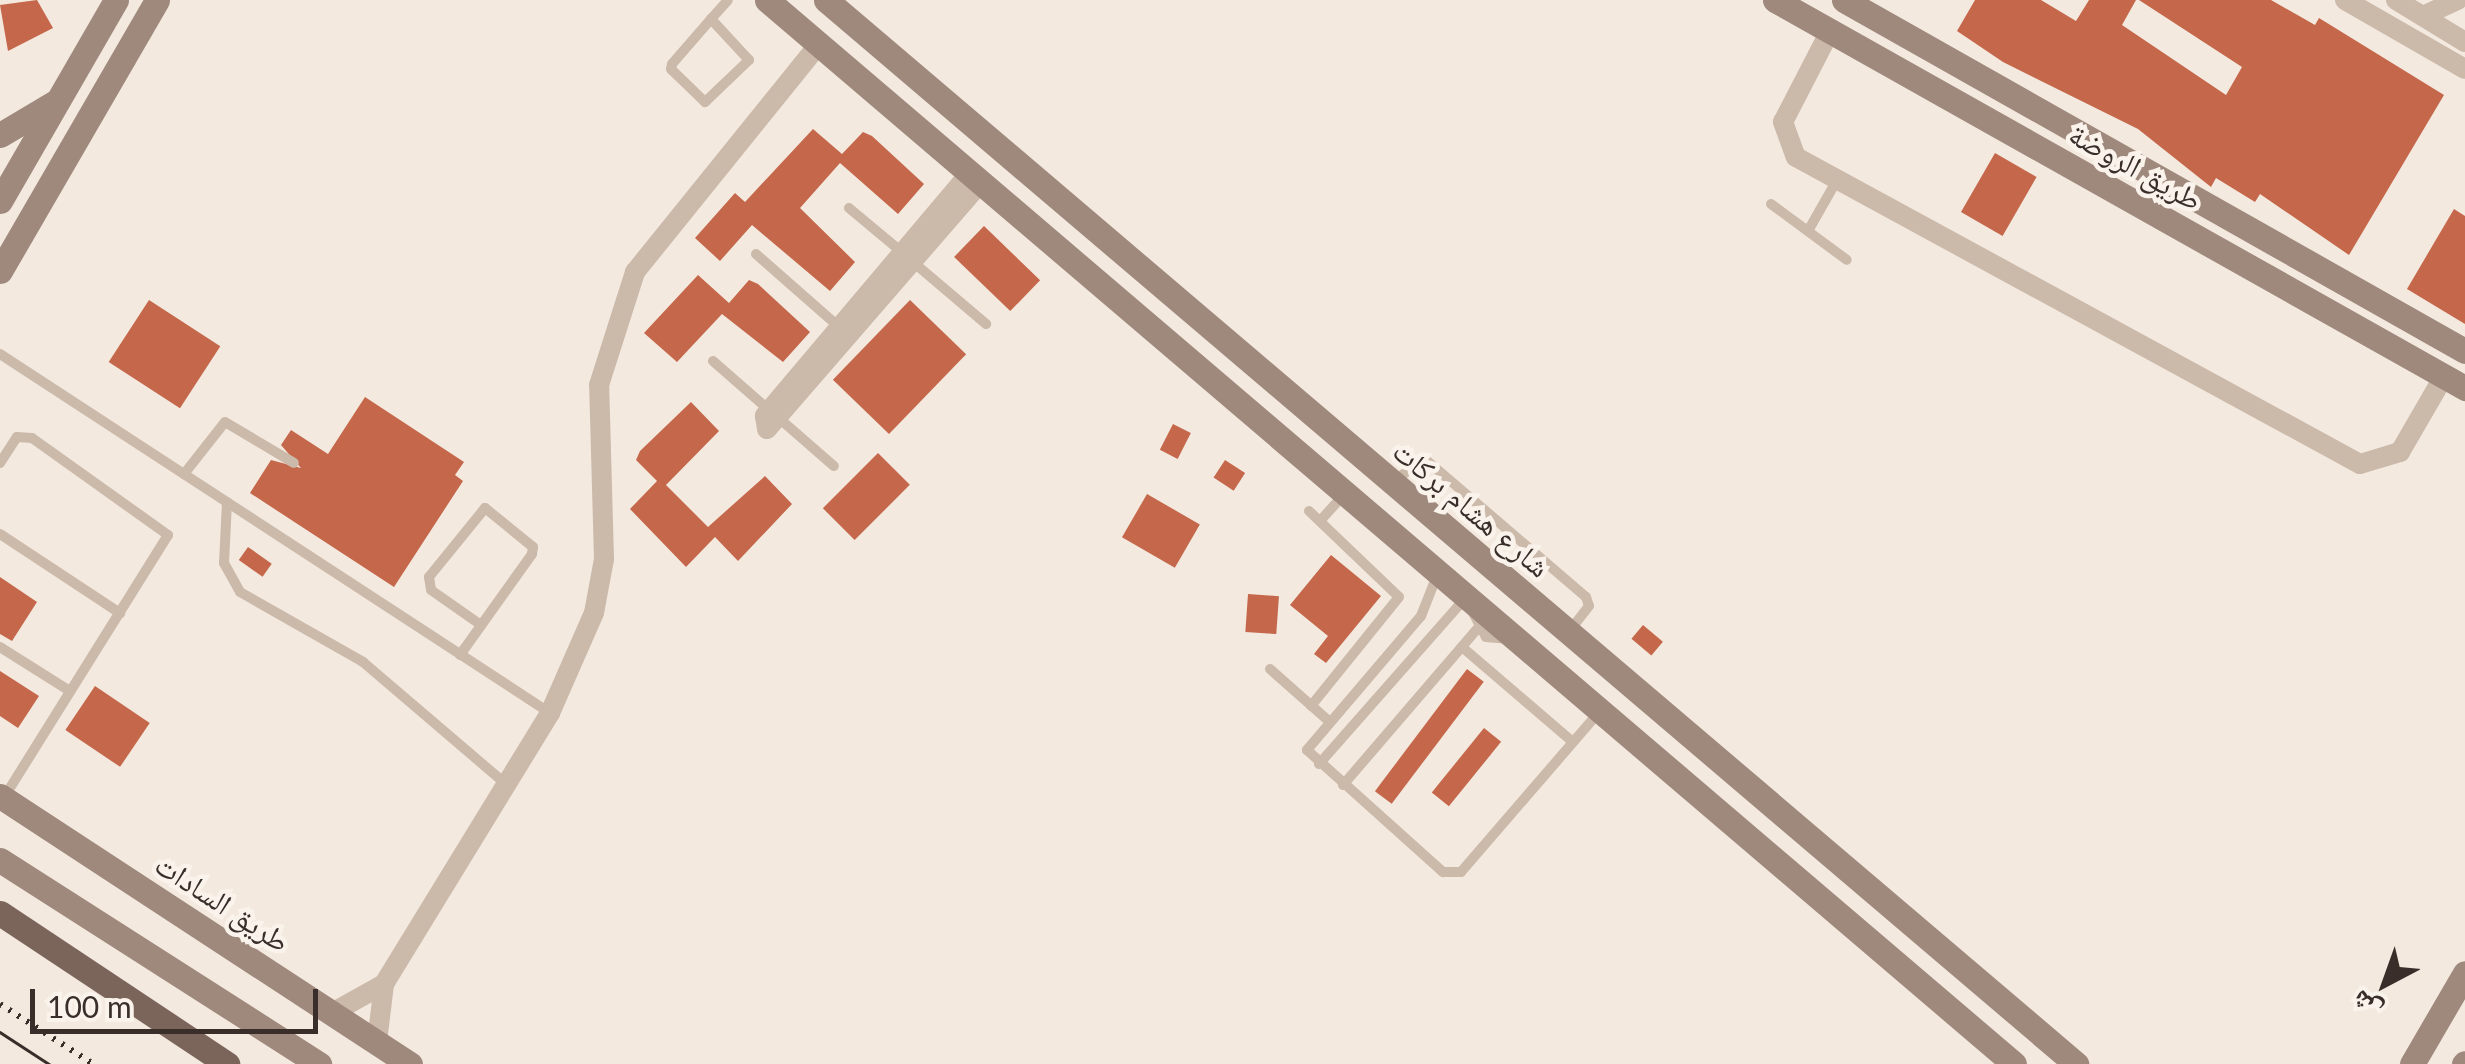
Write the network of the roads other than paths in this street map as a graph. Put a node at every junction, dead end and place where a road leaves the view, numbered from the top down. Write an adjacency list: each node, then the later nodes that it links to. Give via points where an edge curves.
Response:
1 (116, 0): 17 (street)
2 (157, 0): 28 (street)
3 (728, 0): 12 (lane)
4 (768, 0): 15 (street)
5 (826, 0): 29 (street, شارع هشام بركات)
6 (1774, 0): 13 (street, طريق الروضة)
7 (1844, 0): 33 (street, طريق الروضة)
8 (2345, 0): 16 (street)
9 (2396, 0): 11 (street)
10 (2458, 0): 11 (street)
11 (2423, 16): 14 (street)
12 (711, 19): 12 (lane, via 671,69 705,102 749,60)
13 (1830, 31): 20 (street, via 1782,130 1790,152); 36 (street, طريق الروضة)
14 (2465, 42)
15 (819, 44): 19 (street); 62 (street, via 666,223 612,327 596,445 604,559 576,665)
16 (2465, 69)
17 (58, 100): 18 (street); 21 (street)
18 (0, 135)
19 (975, 178): 26 (street); 30 (street)
20 (1838, 179): 24 (lane); 36 (street, via 2360,464 2400,452)
21 (0, 201)
22 (1771, 204): 24 (lane)
23 (849, 208): 26 (lane)
24 (1808, 231): 27 (lane)
25 (756, 254): 32 (lane)
26 (908, 257): 31 (lane); 32 (street); 37 (street)
27 (1846, 260)
28 (2, 262)
29 (1158, 283): 30 (street); 42 (street, شارع هشام بركات)
30 (1135, 314): 43 (street)
31 (986, 324)
32 (840, 328): 37 (street)
33 (2465, 351)
34 (0, 354): 41 (lane)
35 (713, 362): 37 (lane)
36 (2454, 382)
37 (776, 415): 40 (lane)
38 (0, 463): 50 (lane, via 25,435 168,531)
39 (294, 463): 41 (lane, via 230,421)
40 (834, 466)
41 (184, 474): 44 (lane)
42 (1392, 482): 53 (street, شارع هشام بركات); 53 (lane, via 1425,459 1586,597 1589,606)
43 (1344, 493): 46 (lane); 48 (street)
44 (228, 502): 57 (lane); 66 (lane, via 224,563 240,592 363,662)
45 (1309, 510): 46 (lane)
46 (1320, 521): 60 (lane, via 1399,597)
47 (0, 534): 50 (lane)
48 (1437, 572): 49 (street); 63 (lane, via 1432,601)
49 (1468, 598): 52 (lane); 54 (street); 65 (lane)
50 (120, 613): 59 (lane)
51 (481, 625): 51 (lane, via 534,547 485,508 428,584); 57 (lane)
52 (1477, 629): 54 (lane); 56 (lane)
53 (1568, 632): 69 (street, شارع هشام بركات)
54 (1514, 638): 61 (street)
55 (0, 647): 59 (lane)
56 (1462, 647): 64 (lane); 67 (lane)
57 (460, 655): 62 (lane)
58 (1270, 669): 60 (lane)
59 (70, 692): 68 (lane)
60 (1311, 706): 63 (lane)
61 (1600, 711): 64 (lane); 71 (street)
62 (550, 713): 66 (street)
63 (1330, 722): 65 (lane, via 1307,750)
64 (1573, 742): 67 (lane, via 1454,876)
65 (1318, 764): 67 (lane)
66 (506, 784): 74 (street)
67 (1343, 785)
68 (2, 797): 75 (street, طريق السادات)
69 (1800, 830): 71 (street); 81 (street, شارع هشام بركات)
70 (0, 860): 78 (street)
71 (1775, 860): 80 (street)
72 (0, 913): 77 (main road)
73 (2465, 972): 82 (street)
74 (384, 984): 75 (street); 76 (street)
75 (332, 1012): 76 (street, طريق السادات)
76 (377, 1042): 79 (street, طريق السادات)
77 (227, 1064)
78 (319, 1064)
79 (410, 1064)
80 (2014, 1064)
81 (2076, 1064)
82 (2412, 1064)

